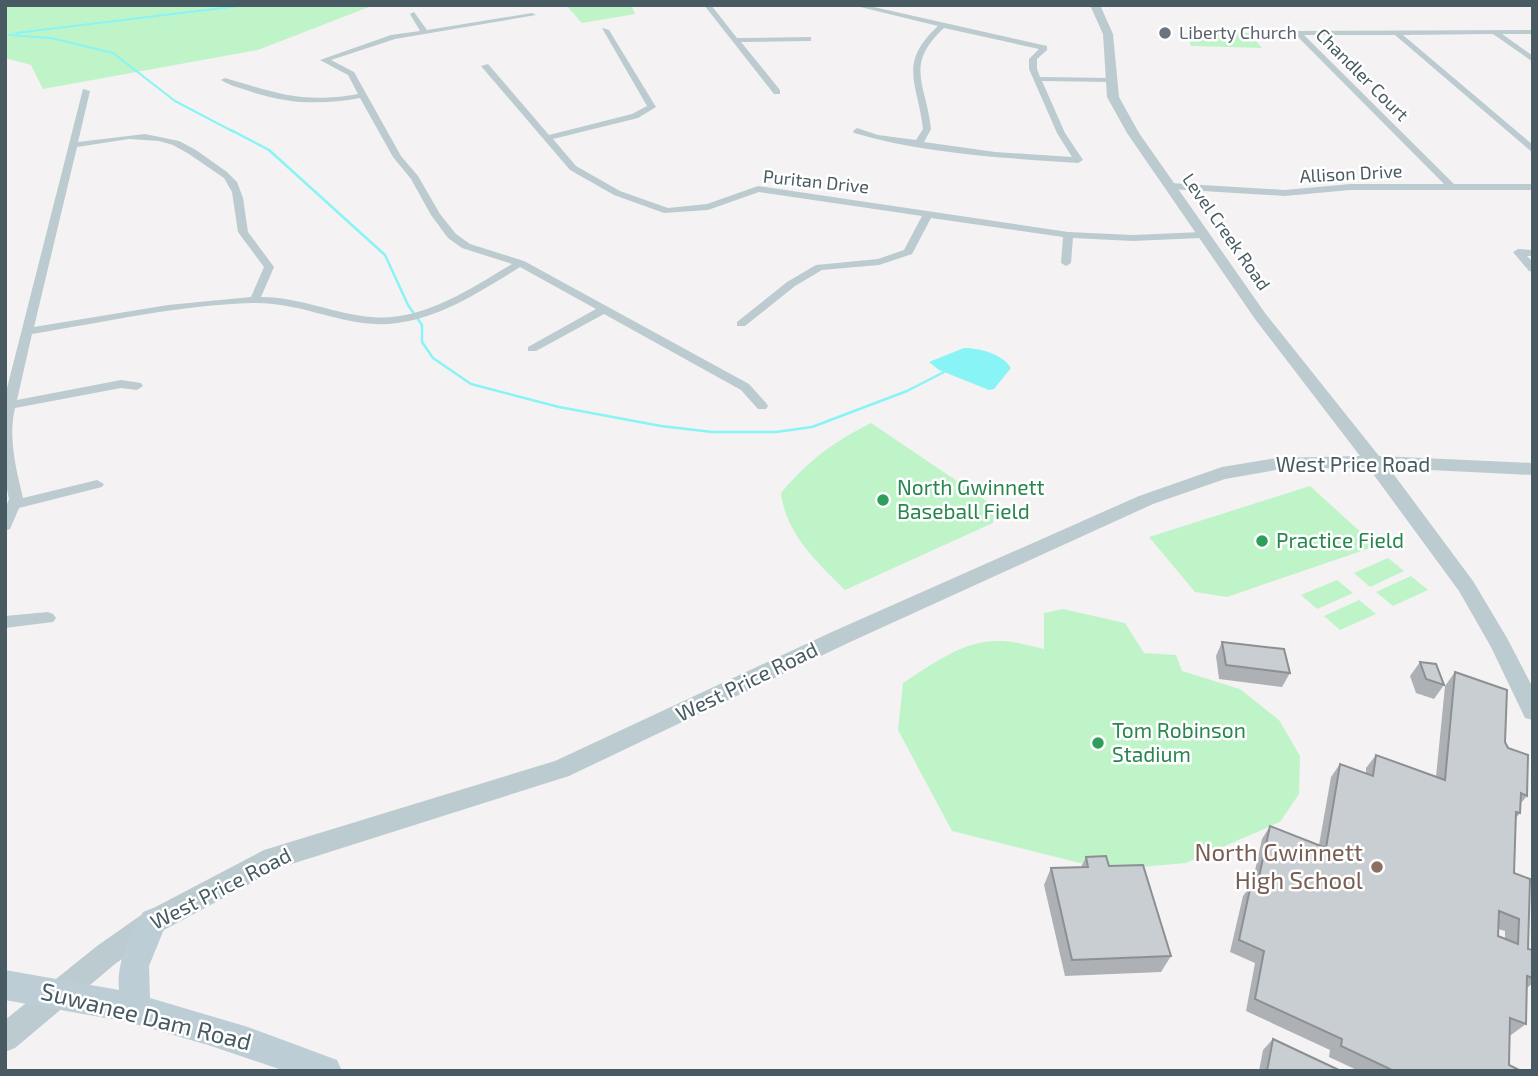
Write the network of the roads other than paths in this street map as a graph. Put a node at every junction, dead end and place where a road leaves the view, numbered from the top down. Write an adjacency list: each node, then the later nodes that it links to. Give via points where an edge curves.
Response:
1 (707, 5): 13 (street)
2 (855, 5): 6 (street)
3 (1095, 5): 18 (street, Level Creek Road, via 1108,34)
4 (414, 14): 8 (street)
5 (532, 15): 8 (street)
6 (943, 25): 17 (street, via 1044,48 1033,59); 24 (street, via 919,47 915,59 927,129)
7 (605, 30): 23 (street, via 652,107 635,116)
8 (425, 32): 21 (street, via 386,39 324,60 351,74)
9 (1494, 32): 10 (street, Chandler Court); 11 (street, Chandler Court); 14 (street)
10 (1533, 32)
11 (1396, 33): 26 (street); 28 (street, Chandler Court, via 1298,33)
12 (808, 39): 13 (street)
13 (736, 40): 20 (street)
14 (1533, 61)
15 (485, 66): 23 (street, Puritan Drive)
16 (225, 80): 21 (street, via 291,102)
17 (1038, 82): 18 (street); 24 (street, via 1078,160 1038,160)
18 (1111, 83): 27 (street, Level Creek Road, via 1118,109)
19 (86, 92): 25 (street)
20 (777, 92)
21 (364, 95): 34 (street, via 397,157 452,236 466,246)
22 (858, 131): 24 (street)
23 (548, 138): 30 (street, Puritan Drive, via 589,180 667,211 708,207 758,189)
24 (919, 144)
25 (73, 145): 37 (street, via 129,137 173,140 231,180 246,239 266,257 269,267); 40 (street)
26 (1533, 150)
27 (1170, 186): 28 (street, Allison Drive, via 1258,193); 32 (street, Level Creek Road)
28 (1451, 186): 29 (street, Allison Drive)
29 (1533, 187)
30 (929, 213): 31 (street, Puritan Drive); 39 (street, via 908,252 879,262 820,267)
31 (1068, 235): 32 (street, Puritan Drive); 35 (street)
32 (1202, 235): 45 (street, Level Creek Road)
33 (1533, 253): 36 (street, via 1518,252)
34 (520, 263): 37 (street, via 444,307 401,318 366,320); 38 (street)
35 (1066, 263)
36 (1533, 269)
37 (255, 299): 40 (street, via 194,304)
38 (605, 309): 41 (street); 44 (street, via 745,387)
39 (741, 324)
40 (27, 332): 43 (street)
41 (533, 349)
42 (137, 386): 43 (street, via 121,384)
43 (9, 405): 48 (street, via 5,422)
44 (762, 406)
45 (1371, 461): 46 (street, West Price Road); 52 (street, Level Creek Road, via 1466,586); 53 (street, West Price Road, via 1276,464 1235,471 1146,500 561,769 274,858)
46 (1533, 470)
47 (97, 484): 48 (street)
48 (14, 505): 49 (street)
49 (5, 526)
50 (48, 618): 51 (street)
51 (5, 622)
52 (1533, 711)
53 (153, 922): 55 (street, West Price Road); 56 (main road, via 132,969)
54 (5, 985): 55 (main road, Suwanee Dam Road)
55 (59, 993): 56 (main road, Suwanee Dam Road); 57 (street, West Price Road)
56 (140, 1012): 58 (main road, Suwanee Dam Road)
57 (5, 1038)
58 (326, 1071)

